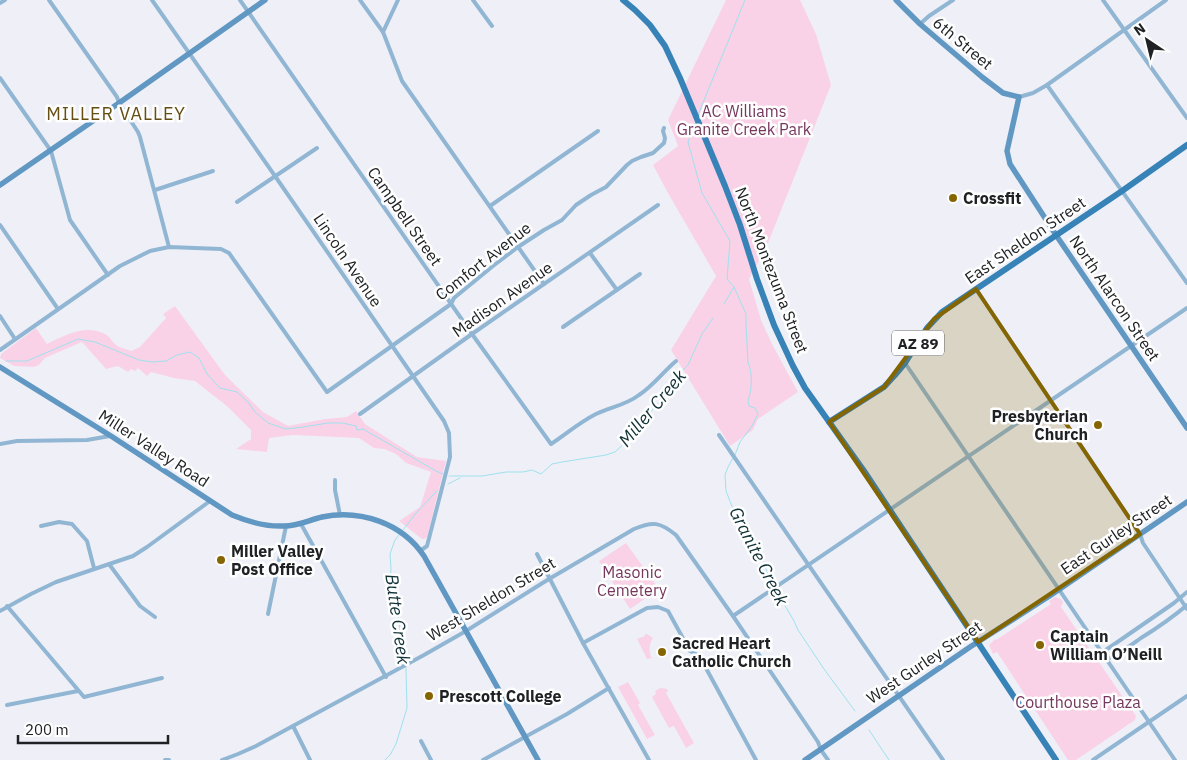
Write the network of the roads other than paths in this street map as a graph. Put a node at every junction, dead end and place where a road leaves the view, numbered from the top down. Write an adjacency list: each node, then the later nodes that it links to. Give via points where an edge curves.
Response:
1 (5, 0): 14 (street)
2 (49, 0): 24 (street, via 117,97)
3 (152, 0): 20 (street, Lincoln Avenue)
4 (240, 0): 15 (street, Campbell Street)
5 (265, 0): 15 (main road)
6 (360, 0): 19 (street)
7 (398, 0): 19 (street)
8 (473, 0): 17 (street)
9 (623, 0): 66 (main road, North Montezuma Street, via 650,25 665,46 740,224 774,325 793,366)
10 (896, 0): 16 (main road, 6th Street)
11 (953, 0): 16 (street)
12 (1103, 0): 18 (street)
13 (1166, 0): 18 (street)
14 (0, 3)
15 (248, 12): 20 (main road); 50 (street, Campbell Street)
16 (920, 24): 23 (main road, 6th Street, via 1003,93)
17 (492, 26)
18 (1124, 29): 22 (street); 25 (street)
19 (383, 32): 38 (street, via 402,80)
20 (188, 53): 24 (main road); 32 (street, Lincoln Avenue)
21 (0, 78): 30 (street)
22 (1047, 84): 23 (street); 35 (street)
23 (1019, 97): 40 (main road, North Alarcon Street, via 1007,151 1010,164)
24 (118, 103): 30 (main road); 34 (street, via 138,132)
25 (1187, 118)
26 (664, 128): 42 (street, Comfort Avenue, via 664,143 652,153 627,165 606,187)
27 (598, 130): 38 (street)
28 (1187, 145): 35 (main road, East Sheldon Street / AZ 89)
29 (317, 148): 32 (street)
30 (51, 150): 33 (main road); 45 (street, via 70,220)
31 (213, 171): 34 (street)
32 (275, 176): 36 (street); 57 (street, Lincoln Avenue)
33 (0, 185)
34 (155, 190): 41 (street)
35 (1122, 191): 40 (main road, East Sheldon Street / AZ 89); 46 (street)
36 (237, 202)
37 (658, 205): 43 (street, Madison Avenue)
38 (490, 206): 42 (street)
39 (0, 224): 52 (street)
40 (1056, 235): 48 (main road, East Sheldon Street / AZ 89); 58 (main road, North Alarcon Street)
41 (169, 247): 45 (street, via 150,251); 57 (street, Comfort Avenue, via 221,249 229,254 327,392)
42 (518, 247): 47 (street); 50 (street, Comfort Avenue, via 454,298)
43 (590, 253): 47 (street, Madison Avenue); 49 (street)
44 (640, 274): 49 (street)
45 (108, 275): 52 (street)
46 (1187, 283)
47 (544, 284): 55 (street, Madison Avenue)
48 (976, 289): 61 (main road, East Sheldon Street / AZ 89, via 934,319); 64 (street)
49 (617, 290): 54 (street)
50 (451, 304): 55 (street, Campbell Street); 57 (street, Comfort Avenue)
51 (1187, 308): 58 (street)
52 (58, 309): 56 (street)
53 (0, 316): 56 (street)
54 (564, 327)
55 (472, 334): 60 (street, Campbell Street, via 551,444 596,414 639,396); 63 (street, Madison Avenue)
56 (16, 339): 59 (street)
57 (392, 346): 63 (street, Lincoln Avenue)
58 (1131, 346): 64 (street); 67 (main road, North Alarcon Street)
59 (0, 350)
60 (676, 361)
61 (905, 363): 66 (main road, East Sheldon Street / AZ 89, via 884,387); 71 (street)
62 (0, 367): 69 (main road, Miller Valley Road)
63 (413, 376): 65 (street, Madison Avenue); 81 (street, Lincoln Avenue, via 444,422 450,444 450,457 431,536 428,546)
64 (1050, 401): 71 (street); 80 (street)
65 (360, 414)
66 (829, 422): 75 (main road, North Montezuma Street)
67 (1187, 428)
68 (719, 435): 84 (street)
69 (111, 436): 70 (street); 73 (main road, Miller Valley Road)
70 (0, 444)
71 (968, 456): 75 (street); 87 (street)
72 (335, 480): 76 (street)
73 (210, 501): 79 (main road, Miller Valley Road, via 253,523); 83 (street, via 148,547)
74 (1187, 502): 80 (main road, East Gurley Street)
75 (889, 510): 84 (street); 96 (main road, North Montezuma Street)
76 (340, 515): 77 (main road, Miller Valley Road); 81 (main road, Miller Valley Road, via 378,520 407,537)
77 (301, 524): 79 (main road, Miller Valley Road); 100 (street)
78 (41, 526): 85 (street, via 59,522 72,524 87,541)
79 (286, 526): 92 (street)
80 (1140, 534): 87 (main road, East Gurley Street); 89 (street)
81 (420, 551): 95 (main road, Miller Valley Road)
82 (537, 554): 86 (street)
83 (109, 564): 85 (street); 94 (street, via 140,606)
84 (808, 564): 93 (street); 104 (street)
85 (94, 568): 91 (street)
86 (549, 579): 93 (street, West Sheldon Street, via 634,529 657,524 676,535); 95 (street, West Sheldon Street); 97 (street)
87 (1060, 589): 96 (main road, West Gurley Street); 98 (street)
88 (1187, 592): 89 (street)
89 (1179, 598): 90 (street); 98 (street)
90 (1186, 607): 99 (street)
91 (2, 608): 103 (street, via 28,630)
92 (268, 614)
93 (733, 616): 111 (street)
94 (154, 617)
95 (466, 631): 100 (street, West Sheldon Street); 109 (main road, Miller Valley Road)
96 (978, 642): 104 (main road, West Gurley Street); 124 (main road, North Montezuma Street)
97 (583, 643): 102 (street); 120 (street, via 647,608 658,607 668,611 690,651 701,659)
98 (1102, 652): 99 (street)
99 (1107, 659): 107 (street)
100 (386, 677): 108 (street, West Sheldon Street)
101 (162, 678): 103 (street, via 84,697)
102 (609, 688): 109 (street); 119 (street)
103 (78, 691): 106 (street)
104 (899, 696): 111 (main road, West Gurley Street); 123 (street)
105 (1187, 696): 107 (street)
106 (7, 705)
107 (1150, 721): 125 (street); 126 (street)
108 (293, 726): 114 (street, West Sheldon Street); 115 (street)
109 (525, 737): 117 (street); 118 (main road, Miller Valley Road)
110 (421, 741): 116 (street)
111 (821, 750): 121 (main road, West Gurley Street); 122 (street)
112 (165, 760): 113 (street)
113 (169, 760)
114 (222, 760)
115 (310, 760)
116 (431, 760)
117 (483, 760)
118 (538, 760)
119 (649, 760)
120 (756, 760)
121 (805, 760)
122 (828, 760)
123 (943, 760)
124 (1056, 760)
125 (1093, 760)
126 (1175, 760)

